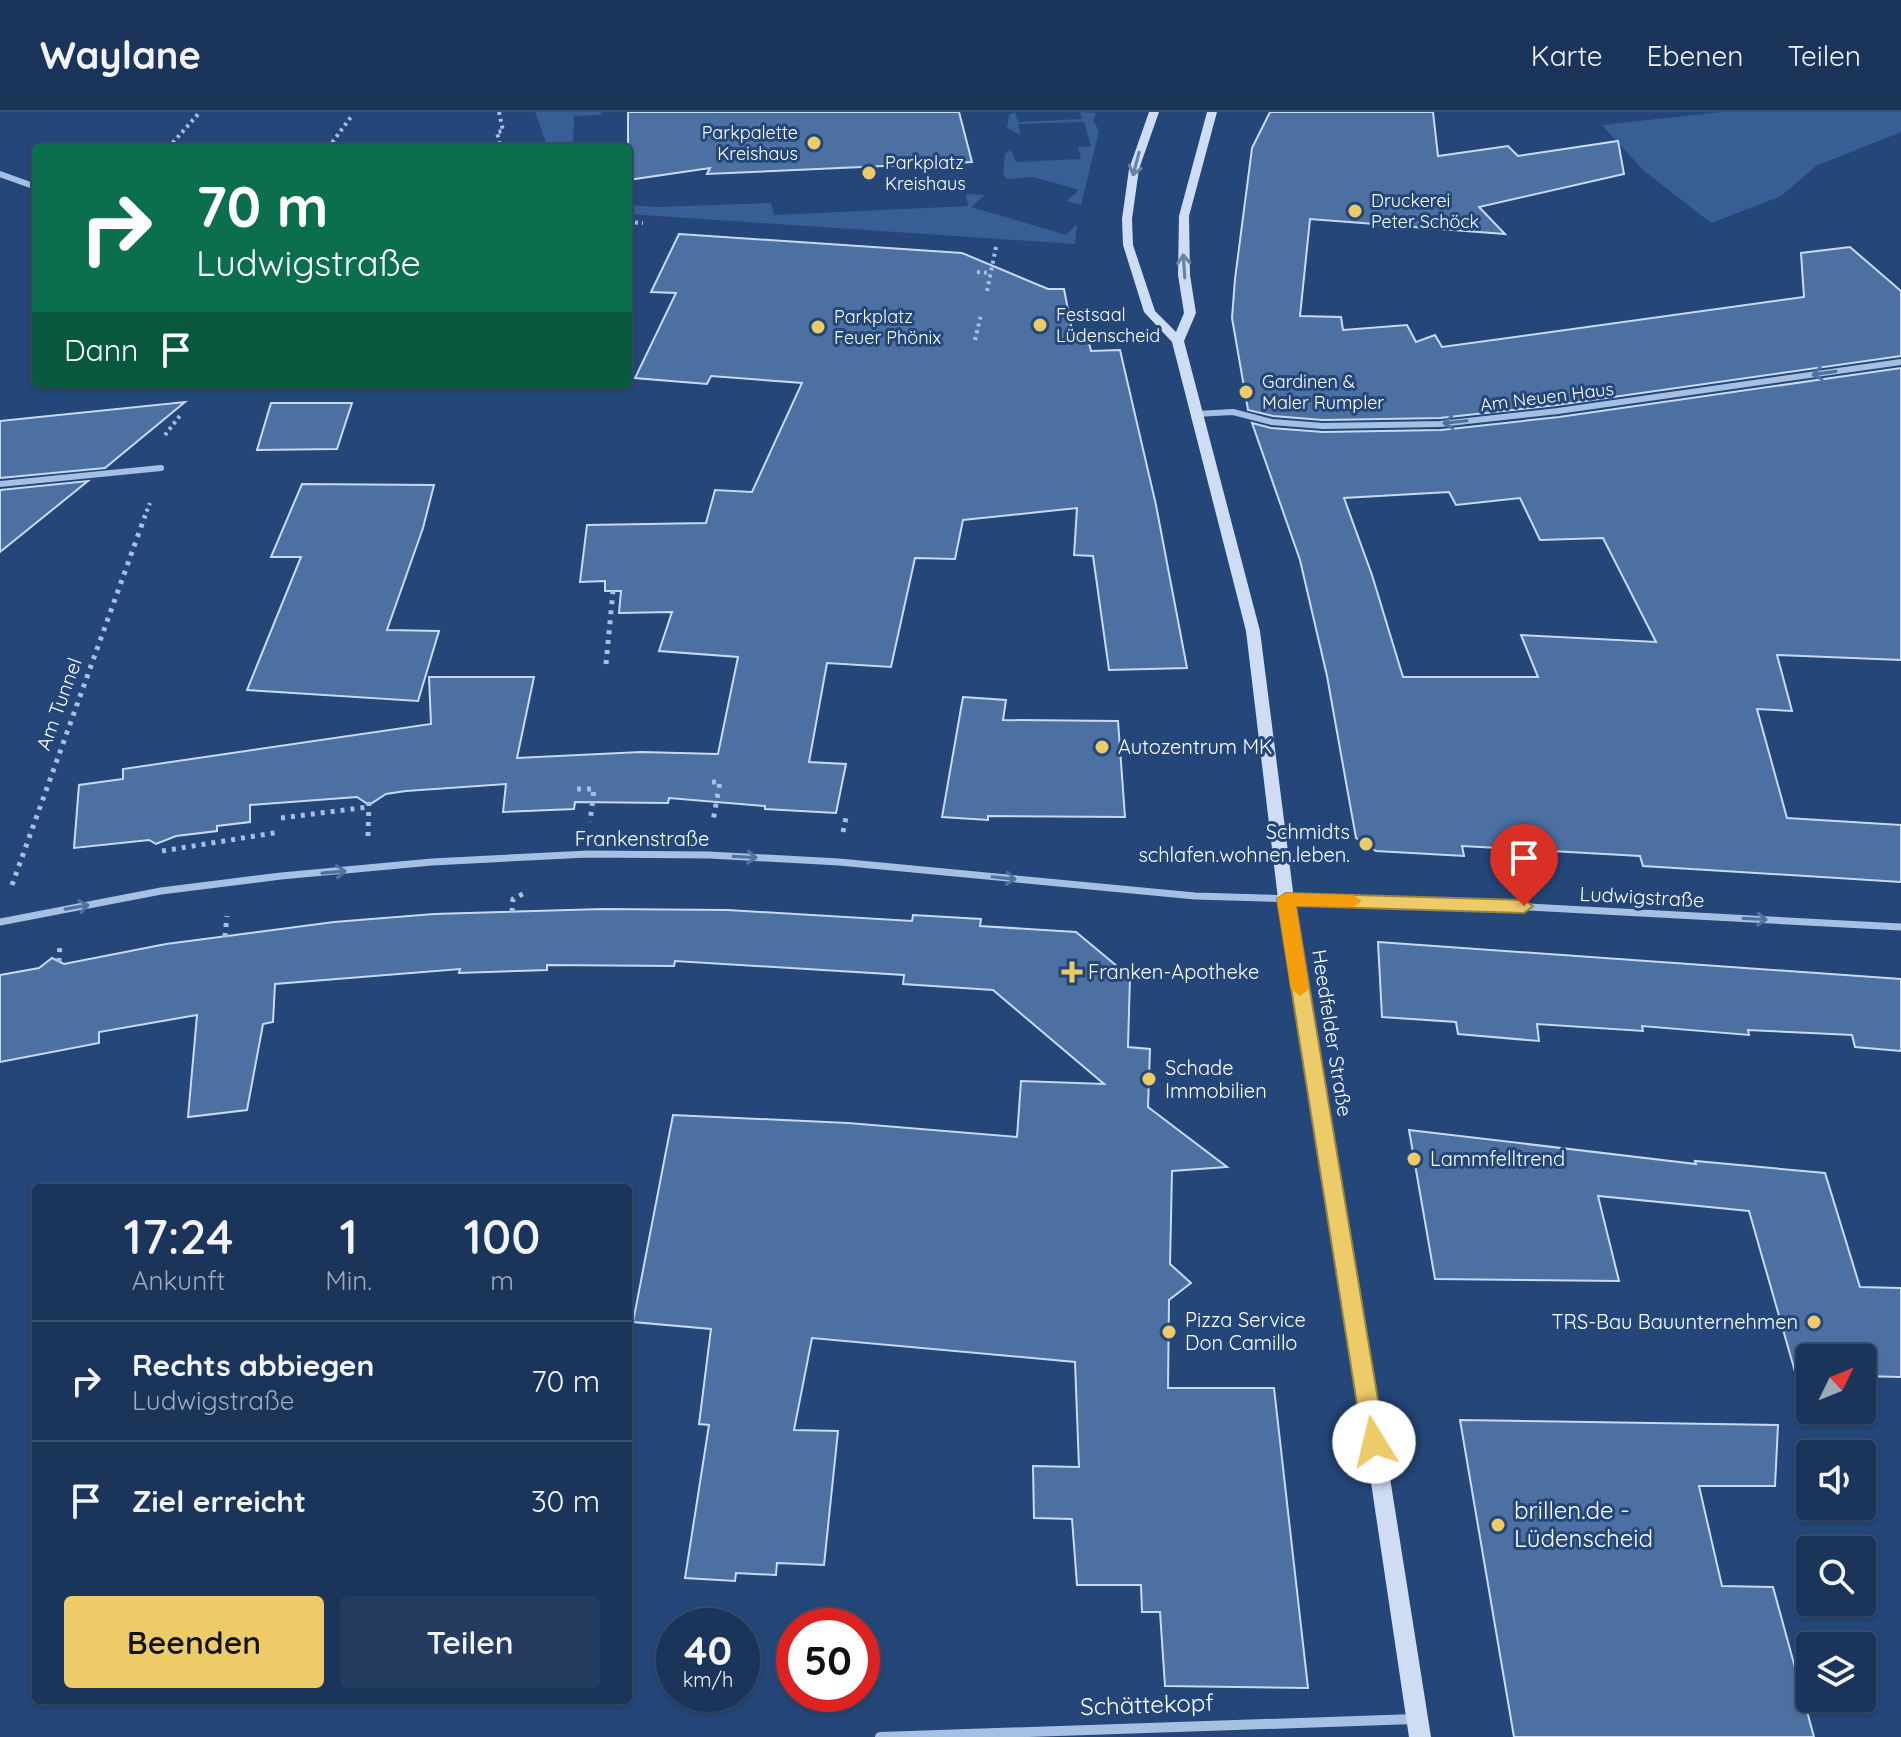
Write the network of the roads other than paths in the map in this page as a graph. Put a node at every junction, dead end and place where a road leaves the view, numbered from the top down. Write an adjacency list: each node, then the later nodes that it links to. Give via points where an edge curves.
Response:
1 (1154, 112): 5 (main road, one-way to 5, via 1134,169 1128,245 1150,312)
2 (1212, 112): 5 (main road, Heedfelder Straße, one-way to 2, via 1190,313 1184,216)
3 (0, 174): 4 (street)
4 (32, 186)
5 (1178, 341): 7 (main road, Heedfelder Straße)
6 (1901, 362): 7 (street, Am Neuen Haus, one-way to 7, via 1558,411 1402,427 1272,422 1233,412)
7 (1196, 414): 10 (main road, Heedfelder Straße, via 1253,631)
8 (161, 468): 9 (street)
9 (0, 484)
10 (1286, 899): 11 (street, Frankenstraße, one-way to 10, via 161,891 281,876 588,854 839,862 1149,893); 12 (street, Ludwigstraße, one-way to 12); 13 (main road, Heedfelder Straße)
11 (0, 922)
12 (1901, 927)
13 (1418, 1728): 14 (street, Schättekopf)
14 (880, 1737)

